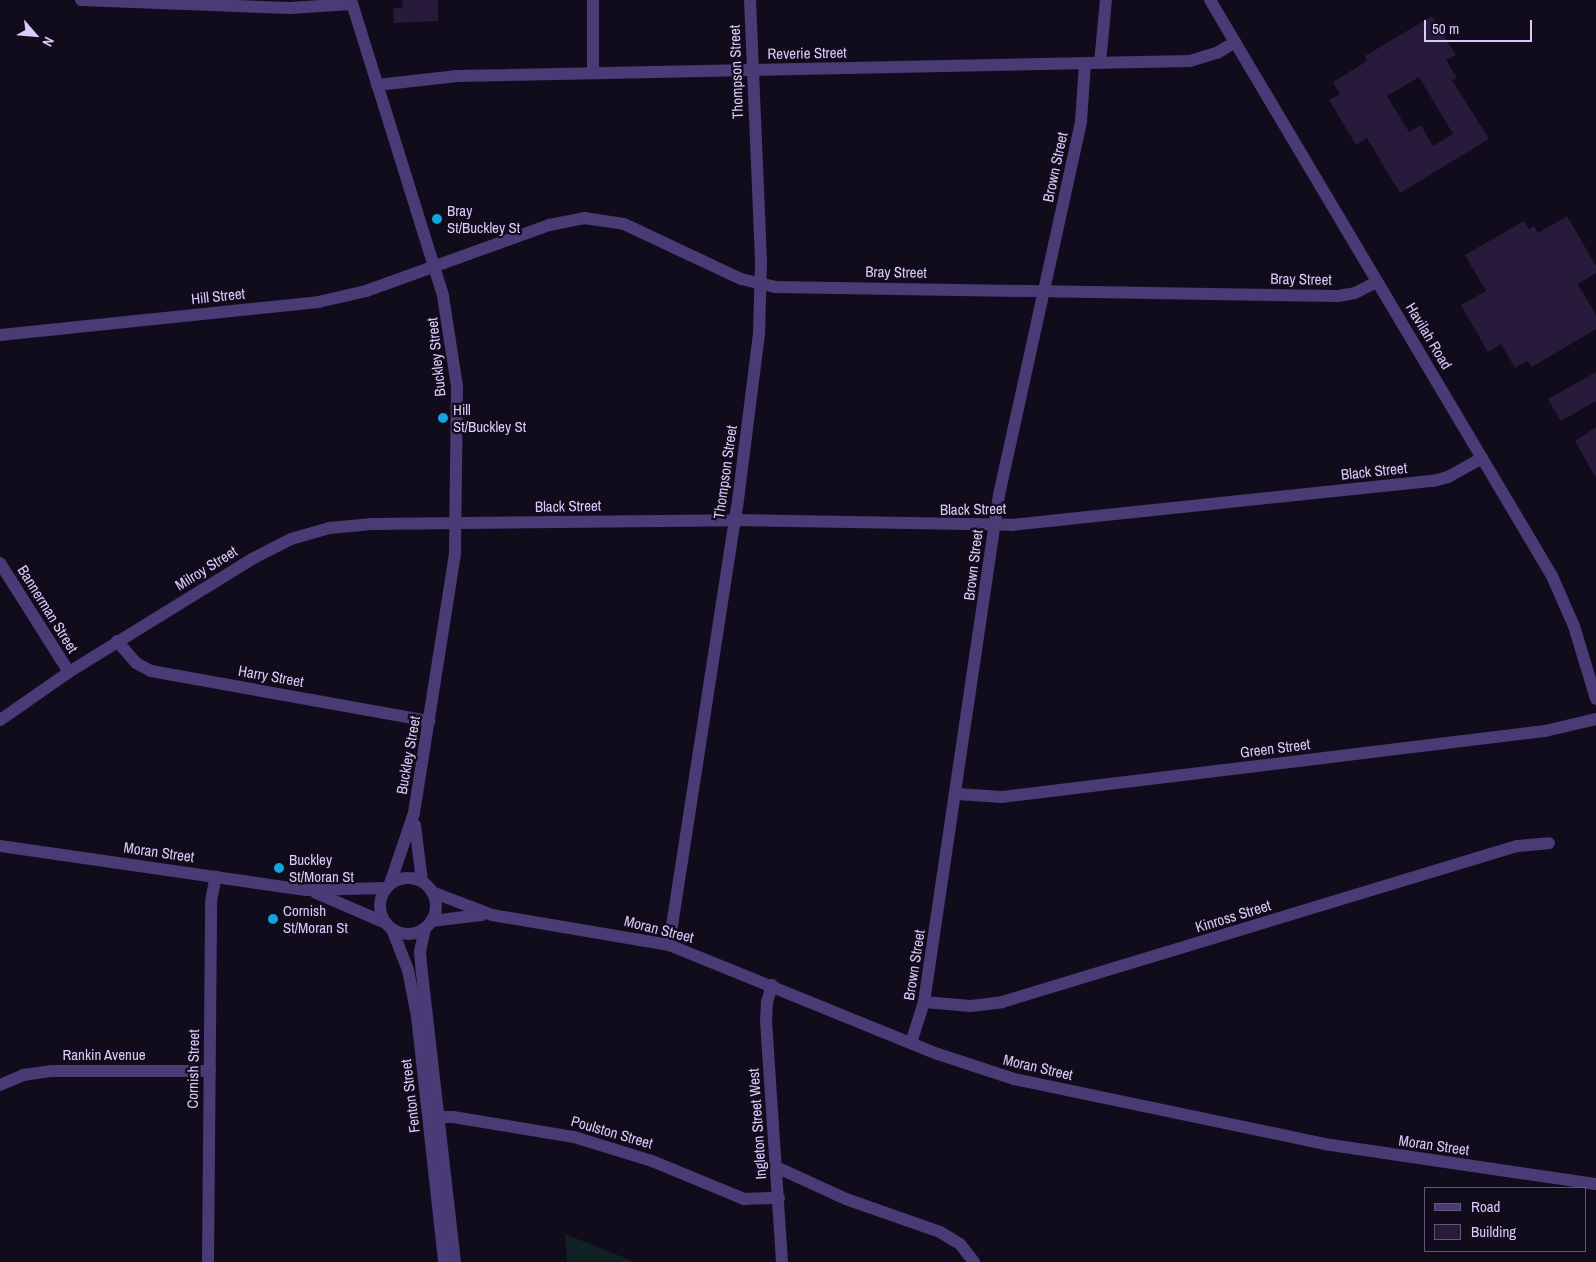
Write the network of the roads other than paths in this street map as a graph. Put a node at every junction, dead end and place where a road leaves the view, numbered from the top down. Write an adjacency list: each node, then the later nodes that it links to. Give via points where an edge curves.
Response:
1 (81, 0): 6 (street, via 290,8)
2 (594, 0): 11 (street)
3 (750, 0): 10 (street, Thompson Street)
4 (1106, 0): 8 (street)
5 (1210, 0): 7 (street, Havilah Road)
6 (351, 2): 12 (street, Buckley Street)
7 (1235, 42): 8 (street, Reverie Street, via 1217,53 1190,62); 14 (street, Havilah Road)
8 (1100, 63): 9 (street, Reverie Street)
9 (1085, 64): 10 (street, Reverie Street); 16 (street, Brown Street, via 1081,122)
10 (752, 70): 11 (street, Reverie Street); 15 (street, Thompson Street)
11 (593, 72): 12 (street, Reverie Street, via 439,77)
12 (376, 85): 13 (street, Buckley Street)
13 (435, 268): 15 (street, Bray Street, via 549,225 602,218 646,232 726,272); 17 (street, Hill Street, via 366,291 318,302); 20 (street, Buckley Street, via 450,324 457,386)
14 (1377, 282): 16 (street, Bray Street, via 1355,293 1338,296); 18 (street, Havilah Road)
15 (761, 285): 16 (street, Bray Street); 19 (street, Thompson Street, via 755,378)
16 (1043, 290): 21 (street, Brown Street)
17 (0, 335)
18 (1482, 458): 21 (street, Black Street, via 1448,477 1433,481); 25 (street, Havilah Road, via 1564,600)
19 (735, 520): 20 (street, Black Street); 21 (street, Black Street); 41 (street, Thompson Street)
20 (456, 524): 23 (street, Milroy Street, via 372,524 329,528 298,537 252,559); 28 (street, Buckley Street)
21 (994, 525): 29 (street, Brown Street)
22 (0, 563): 24 (street, Bannerman Street)
23 (117, 642): 24 (street, Milroy Street); 28 (street, Harry Street, via 136,663 151,671)
24 (69, 672): 27 (street, Milroy Street)
25 (1596, 699)
26 (1596, 719): 29 (street, Green Street, via 1546,731 1002,797)
27 (0, 720)
28 (430, 721): 30 (street, Buckley Street)
29 (957, 794): 43 (street, Brown Street)
30 (414, 813): 34 (street, Buckley Street); 35 (street, Buckley Street)
31 (1550, 843): 43 (street, Kinross Street, via 1517,846 1002,1002 971,1006)
32 (3, 846): 33 (street, Moran Street)
33 (216, 876): 36 (street, Moran Street); 45 (street, Cornish Street, via 211,901)
34 (422, 881): 35 (street, via 406,878); 37 (street)
35 (388, 886): 36 (street, Moran Street); 40 (street, via 380,906)
36 (306, 890): 40 (street, Moran Street)
37 (432, 892): 38 (street, Moran Street); 39 (street, via 436,907)
38 (492, 915): 39 (street, Moran Street); 41 (street, Moran Street)
39 (428, 925): 40 (street, via 408,934); 47 (street, Fenton Street, via 420,952)
40 (389, 926): 47 (street, Fenton Street, via 415,998)
41 (669, 945): 42 (street, Moran Street)
42 (772, 985): 44 (street, Moran Street); 48 (street, Ingleton Street West, via 766,1002 766,1021)
43 (924, 1002): 44 (street, Brown Street)
44 (911, 1043): 49 (street, Moran Street, via 1014,1079 1324,1144)
45 (210, 1071): 46 (street, Rankin Avenue, via 51,1071 23,1075); 51 (street, Cornish Street)
46 (0, 1085)
47 (434, 1117): 50 (street, Poulston Street, via 574,1137 644,1158 744,1199); 52 (street, Fenton Street); 53 (street, Fenton Street)
48 (776, 1167): 50 (street, Ingleton Street West); 55 (street, via 846,1200 940,1232 960,1244)
49 (1596, 1184)
50 (779, 1198): 54 (street, Ingleton Street West)
51 (208, 1262)
52 (444, 1262)
53 (455, 1262)
54 (782, 1262)
55 (974, 1262)

